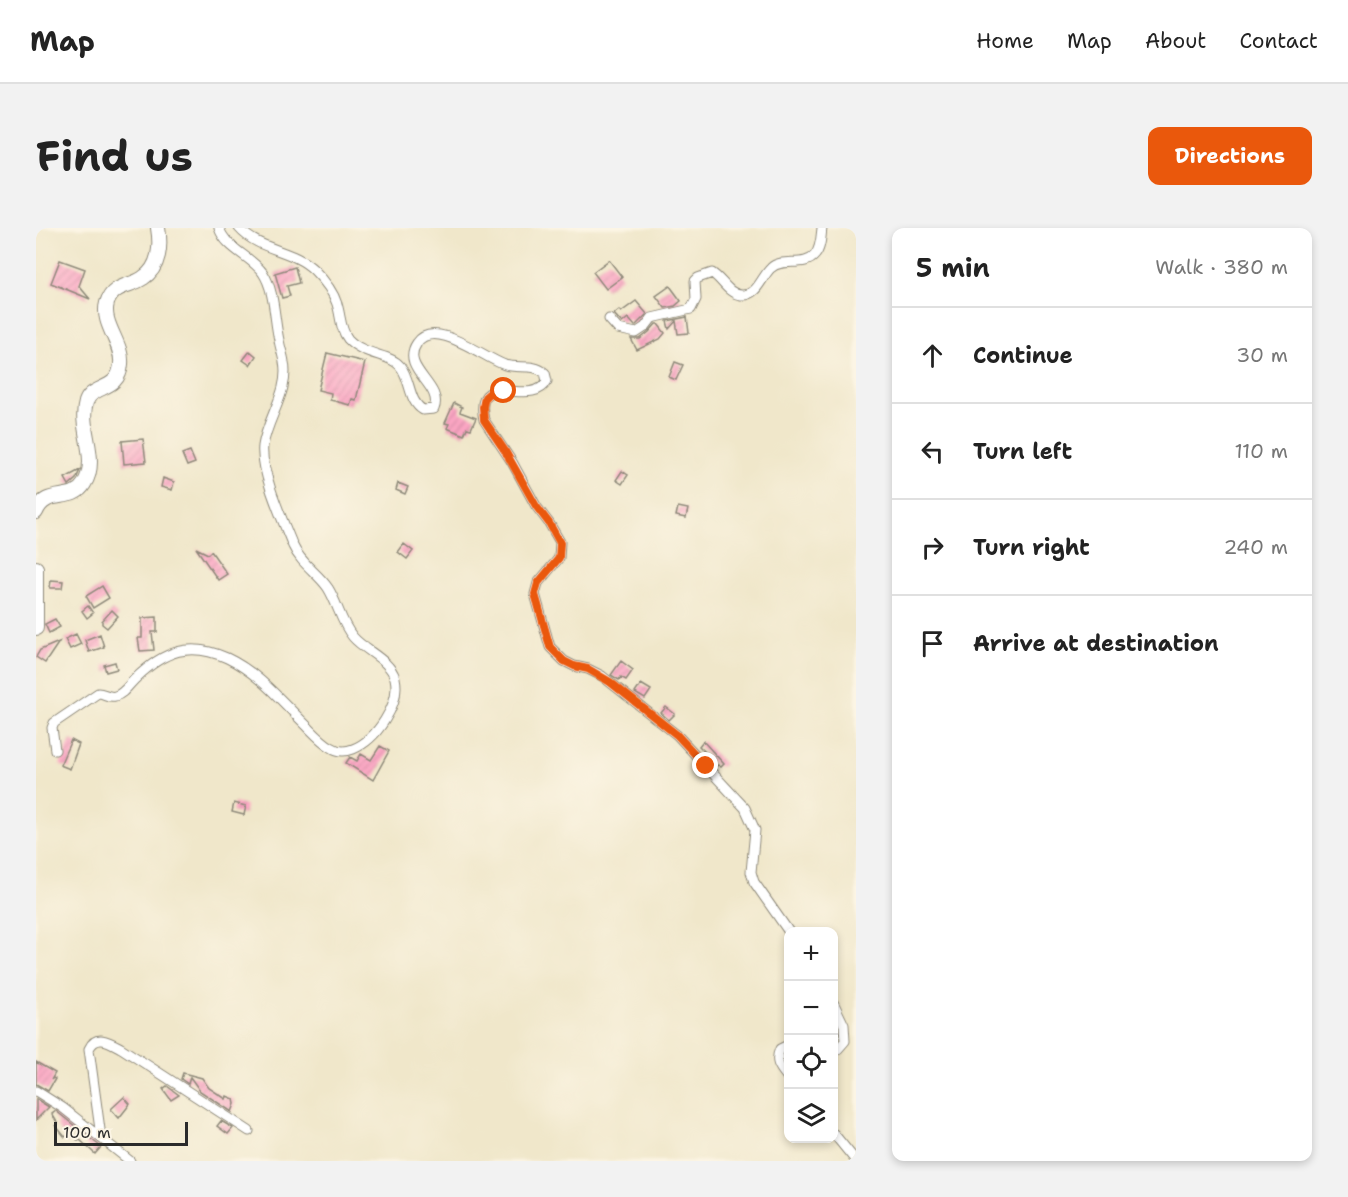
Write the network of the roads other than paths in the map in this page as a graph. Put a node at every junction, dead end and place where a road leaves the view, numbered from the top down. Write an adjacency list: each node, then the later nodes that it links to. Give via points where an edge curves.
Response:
1 (158, 228): 6 (street, via 159,256 155,265 144,278 118,288 106,305 121,365 117,379 92,394 86,405 91,462 87,478 79,490 43,500)
2 (219, 228): 9 (street, via 225,240 259,268 269,284 285,373 265,436 263,463 279,511 297,553 329,590 348,630 392,671 396,687 393,702 370,737 353,749 340,751 324,742 241,666 209,652 175,651 147,668 118,695 98,693 58,718 52,728)
3 (239, 228): 10 (street, via 254,242 292,255 312,268 332,292 348,339 364,351 396,362 416,404 423,410 434,409 435,395 416,368 413,351 419,340 429,334 454,338 504,364 537,368 545,373 547,381 540,390 496,390 488,394 483,414 560,543 559,558 538,583 535,594 550,647 564,661 602,676 677,735 734,794 755,830 751,872 754,882)
4 (822, 228): 5 (street, via 814,257 776,265 745,296 737,295 712,273 695,281 696,299 691,309 656,316 636,333 618,329)
5 (609, 319)
6 (36, 512)
7 (36, 568): 8 (street)
8 (36, 628)
9 (55, 750)
10 (786, 927)
11 (838, 1012): 13 (street, via 845,1041)
12 (784, 1047): 14 (street, via 776,1059)
13 (838, 1049)
14 (784, 1072)
15 (36, 1091): 17 (street)
16 (249, 1131): 17 (street, via 121,1048 97,1040 89,1049)
17 (101, 1137): 19 (street)
18 (838, 1139): 20 (street)
19 (130, 1161)
20 (856, 1161)

